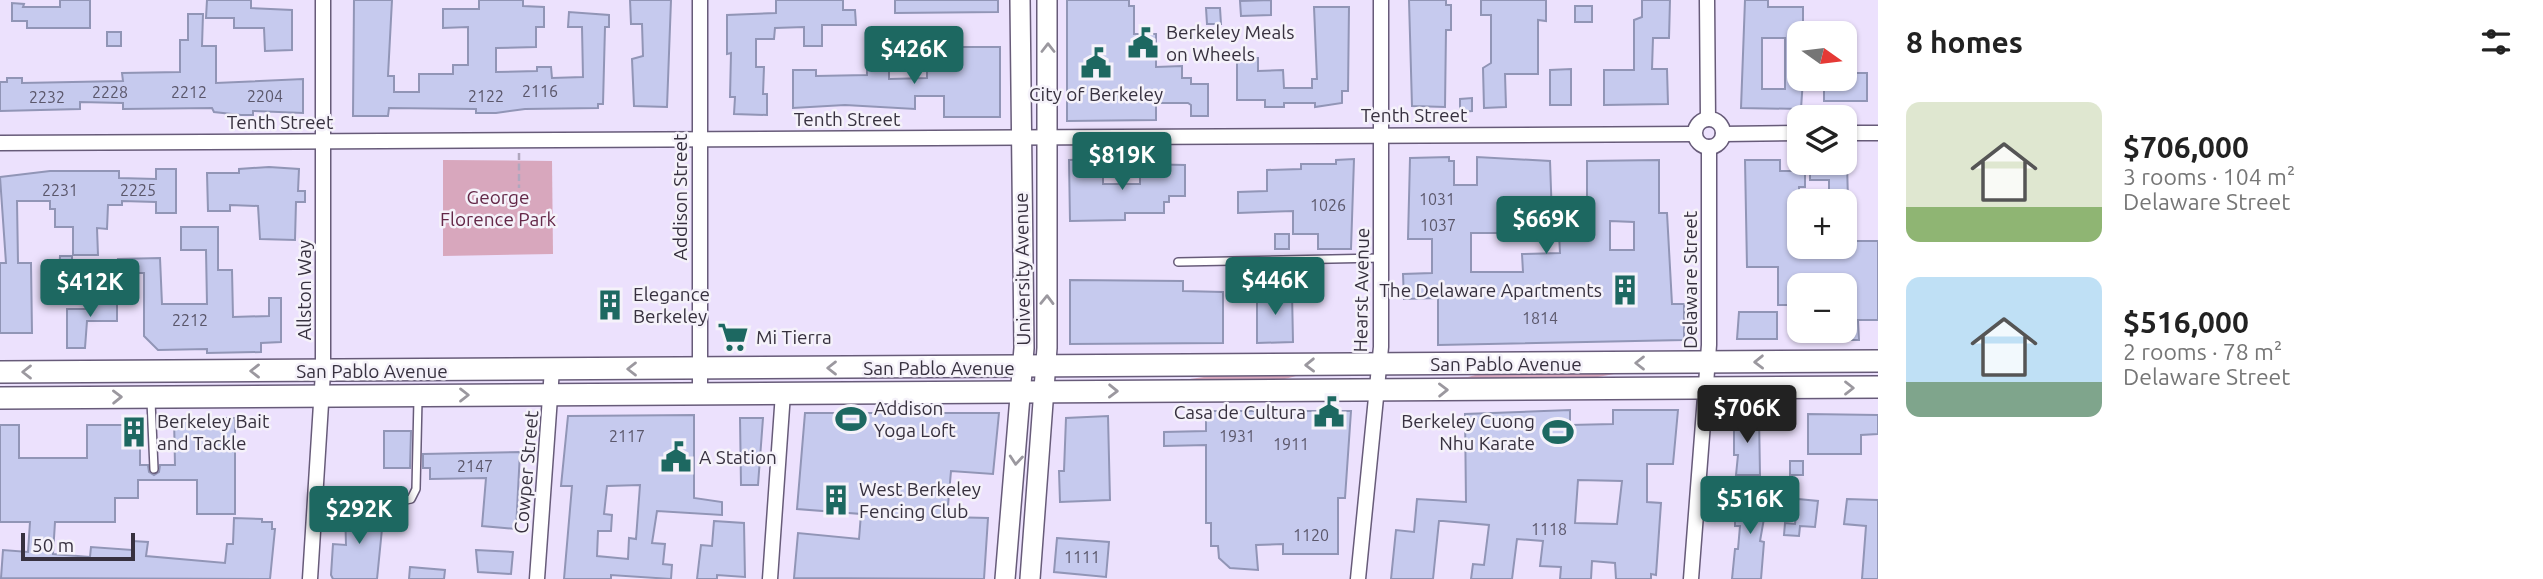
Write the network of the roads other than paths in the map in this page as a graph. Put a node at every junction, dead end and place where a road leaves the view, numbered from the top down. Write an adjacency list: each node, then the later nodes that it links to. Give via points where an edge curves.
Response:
1 (323, 0): 17 (street, Allston Way)
2 (700, 0): 16 (street, Addison Street)
3 (1020, 0): 15 (main road, University Avenue)
4 (1047, 0): 14 (main road, University Avenue, one-way to 4)
5 (1381, 0): 11 (street, Hearst Avenue)
6 (1707, 0): 7 (street)
7 (1708, 119): 12 (street, via 1700,122); 13 (street, via 1720,125)
8 (1787, 133): 13 (street)
9 (1857, 133): 10 (street)
10 (1878, 133)
11 (1381, 134): 12 (street, Tenth Street); 14 (street, Tenth Street); 20 (street, Hearst Avenue)
12 (1694, 134): 19 (street, via 1697,142)
13 (1723, 134): 19 (street, via 1718,144)
14 (1048, 137): 15 (street, Tenth Street); 27 (main road, University Avenue, one-way to 14)
15 (1020, 138): 16 (street, Tenth Street); 25 (main road, University Avenue)
16 (699, 139): 17 (street, Tenth Street); 26 (street, Addison Street)
17 (324, 141): 18 (street, Tenth Street); 30 (street, Allston Way)
18 (0, 143)
19 (1709, 148): 23 (street, Delaware Street)
20 (1381, 258): 21 (lane); 24 (street, Hearst Avenue)
21 (1178, 262)
22 (1878, 361): 23 (main road, San Pablo Avenue, one-way to 23)
23 (1709, 363): 24 (main road, San Pablo Avenue, one-way to 24); 32 (street, Delaware Street)
24 (1378, 364): 27 (main road, San Pablo Avenue, one-way to 27); 34 (street, Hearst Avenue)
25 (1023, 367): 26 (main road, San Pablo Avenue, one-way to 26); 27 (main road, San Pablo Avenue); 35 (main road, University Avenue)
26 (700, 368): 28 (main road, San Pablo Avenue, one-way to 28); 37 (street, Addison Street)
27 (1046, 368): 33 (main road, University Avenue)
28 (552, 369): 30 (main road, San Pablo Avenue); 39 (street, Cowper Street)
29 (0, 372): 30 (main road, San Pablo Avenue, one-way to 29)
30 (323, 372): 40 (street, Allston Way)
31 (1878, 387): 32 (main road, San Pablo Avenue, one-way to 31)
32 (1707, 388): 34 (main road, San Pablo Avenue, one-way to 32); 51 (street, Delaware Street)
33 (1044, 391): 34 (main road, San Pablo Avenue, one-way to 34); 35 (main road, San Pablo Avenue); 49 (main road, University Avenue)
34 (1375, 391): 50 (street, Hearst Avenue)
35 (1021, 392): 36 (main road, San Pablo Avenue); 48 (main road, University Avenue, one-way to 48)
36 (783, 393): 37 (main road, San Pablo Avenue); 47 (street)
37 (700, 394): 39 (main road, San Pablo Avenue)
38 (418, 395): 39 (main road, San Pablo Avenue, one-way to 39); 40 (main road, San Pablo Avenue); 44 (lane, via 416,489 411,499 397,502)
39 (551, 395): 46 (street, Cowper Street)
40 (323, 396): 41 (main road, San Pablo Avenue); 45 (street, Allston Way)
41 (151, 397): 42 (main road, San Pablo Avenue, one-way to 41); 43 (lane)
42 (0, 398)
43 (154, 469)
44 (368, 496)
45 (310, 579)
46 (537, 579)
47 (770, 579)
48 (1005, 579)
49 (1031, 579)
50 (1358, 579)
51 (1691, 579)

